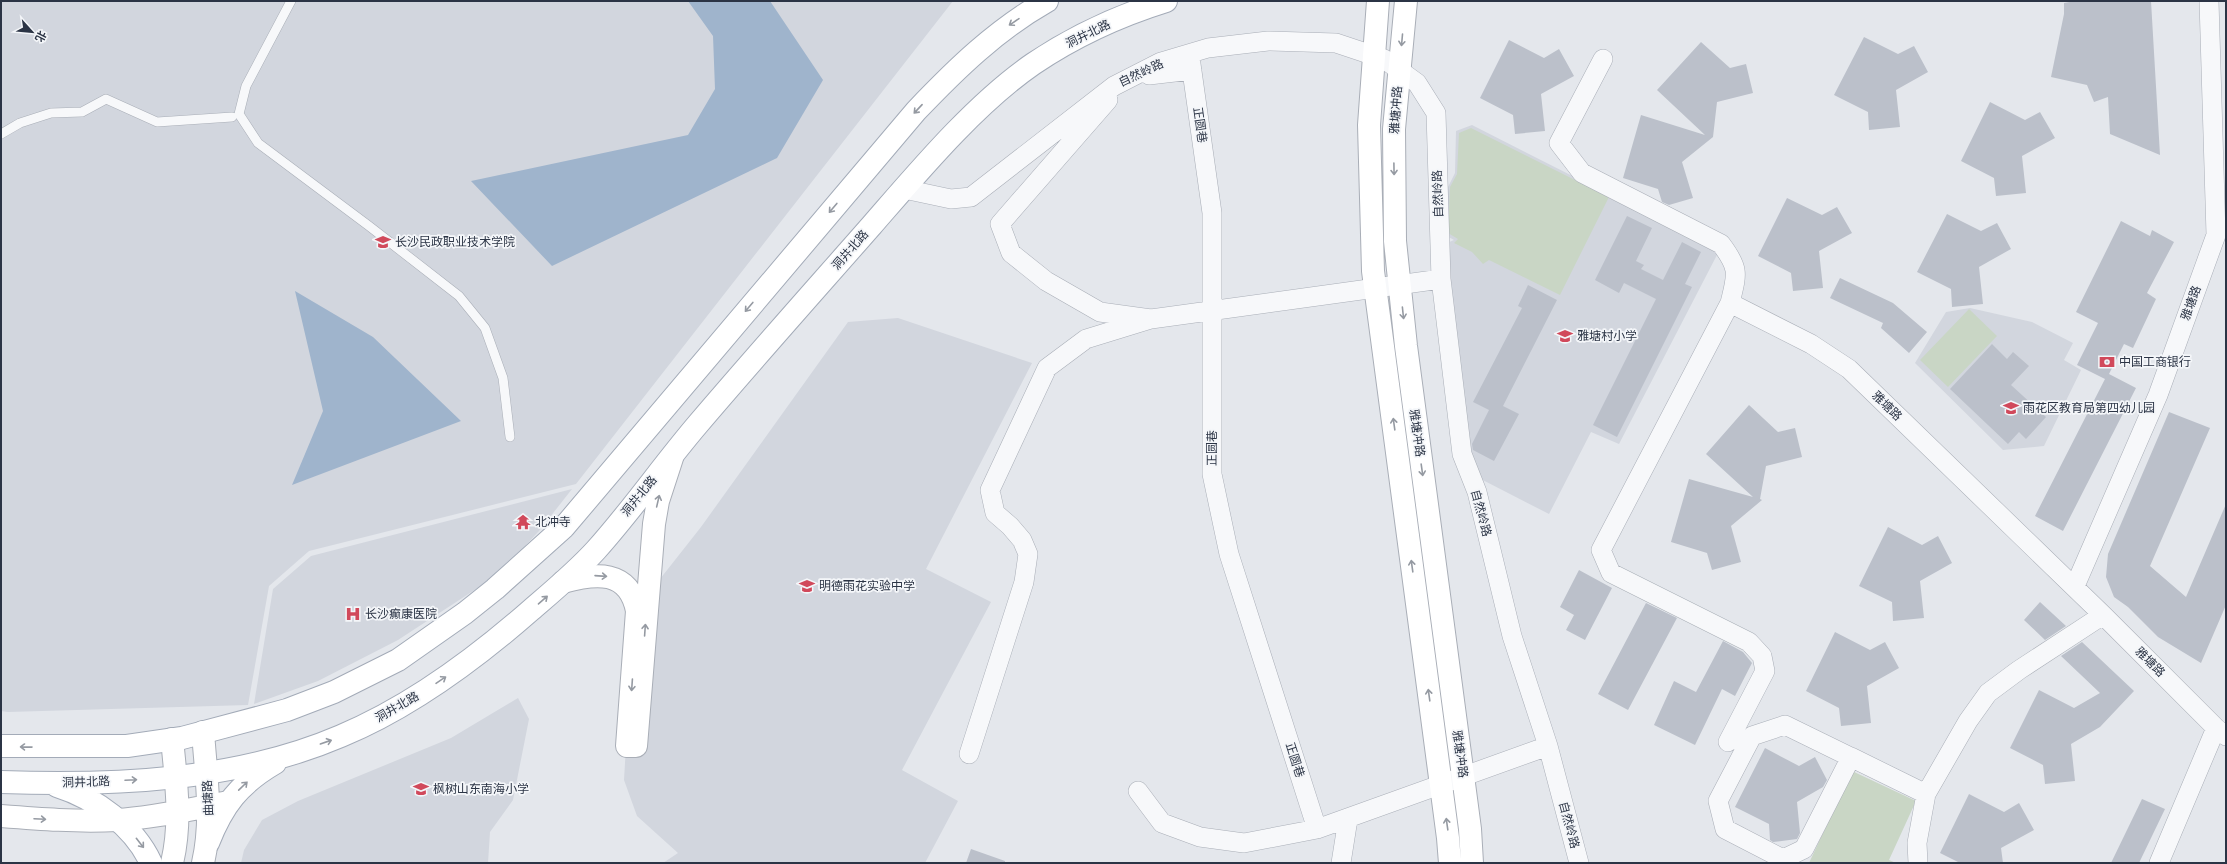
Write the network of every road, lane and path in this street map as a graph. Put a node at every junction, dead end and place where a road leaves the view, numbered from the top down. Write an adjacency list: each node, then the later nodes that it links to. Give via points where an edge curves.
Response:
1 (291, 1): 20 (lane, via 246,86 239,114 258,143 459,296 485,328 503,378)
2 (1047, 1): 25 (main road, one-way to 25, via 994,35 954,71 916,111 564,527 518,570 465,613 398,660 334,692 286,710)
3 (1166, 1): 13 (main road, 洞井北路, via 1070,42 1032,65 1000,90 955,133)
4 (1378, 1): 7 (main road, 雅塘冲路)
5 (1406, 1): 10 (main road, 雅塘冲路, one-way to 10)
6 (2209, 1): 23 (street, 雅塘路, via 2216,235 2158,395)
7 (1374, 56): 9 (street, 自然岭路, via 1336,43 1268,41 1208,48); 10 (street, 自然岭路, via 1384,59); 16 (main road, 雅塘冲路, via 1369,125)
8 (1604, 59): 17 (street, via 1559,143 1582,173 1721,244 1732,259 1737,275)
9 (1191, 62): 13 (street, 自然岭路, via 1161,62 1114,86 971,197 951,199); 18 (street, 正圆巷, via 1212,214); 19 (street, via 1148,75 1114,93 1000,224 1011,253 1046,281 1100,312)
10 (1399, 70): 14 (street, 自然岭路, via 1417,83 1436,113); 15 (main road, 雅塘冲路, one-way to 15, via 1394,129 1395,241)
11 (232, 118): 12 (lane, via 157,122 106,99 82,112 51,113 20,123)
12 (1, 134)
13 (904, 189): 21 (main road, 洞井北路)
14 (1441, 279): 15 (street); 30 (street, 自然岭路, via 1462,454 1477,492 1512,636)
15 (1400, 284): 16 (street); 36 (main road, 雅塘冲路, one-way to 36)
16 (1376, 288): 18 (street); 39 (main road, 雅塘冲路, one-way to 16)
17 (1730, 303): 23 (street, 雅塘路, via 1811,344 1849,369); 28 (street, via 1601,550 1611,573 1749,642 1762,656 1765,671)
18 (1211, 311): 19 (street); 47 (street, 正圆巷, via 1212,474 1229,554)
19 (1151, 319): 32 (street, via 1086,339 1047,368 990,490 995,513 1022,540 1028,554 1024,582)
20 (510, 437)
21 (678, 448): 22 (main road, 洞井北路, via 595,551); 22 (main road, one-way to 21, via 603,575 629,589 635,600 637,611 627,746 636,746 654,524 669,464)
22 (563, 582): 31 (main road, 洞井北路, one-way to 22, via 341,736 413,699 471,660)
23 (2075, 586): 24 (street, 雅塘路)
24 (2104, 615): 26 (street, 雅塘路); 41 (street, via 1988,693)
25 (203, 732): 27 (main road); 34 (main road, 曲塘路)
26 (2221, 732): 56 (street)
27 (172, 739): 29 (main road, one-way to 29, via 127,746); 35 (main road)
28 (1728, 742)
29 (1, 746)
30 (1548, 746): 36 (street); 54 (street, 自然岭路)
31 (293, 753): 34 (main road, 洞井北路); 42 (main road, one-way to 31, via 264,770)
32 (969, 754)
33 (1851, 758): 33 (street, via 1785,725 1752,736 1718,801 1725,829 1783,859 1804,848); 41 (street)
34 (206, 772): 35 (main road, 洞井北路); 42 (main road, 曲塘路)
35 (176, 776): 38 (main road, 洞井北路, one-way to 35); 43 (main road)
36 (1463, 777): 39 (street); 53 (main road, 雅塘冲路)
37 (1, 782): 38 (main road, 洞井北路)
38 (50, 784): 46 (main road, via 84,798)
39 (1441, 785): 45 (street); 52 (main road, 雅塘冲路, one-way to 39)
40 (1138, 791): 47 (street, via 1162,823 1200,837 1244,844)
41 (1926, 794): 55 (street, via 1917,843)
42 (219, 804): 43 (main road); 48 (main road, via 216,822)
43 (178, 812): 46 (main road); 50 (main road, via 178,830)
44 (1, 816): 46 (main road, one-way to 46)
45 (1348, 819): 47 (street); 51 (street)
46 (117, 820): 49 (main road, one-way to 49, via 146,850)
47 (1317, 829)
48 (205, 853)
49 (152, 863)
50 (172, 863)
51 (1341, 863)
52 (1450, 863)
53 (1472, 863)
54 (1579, 863)
55 (1918, 863)
56 (2159, 863)

